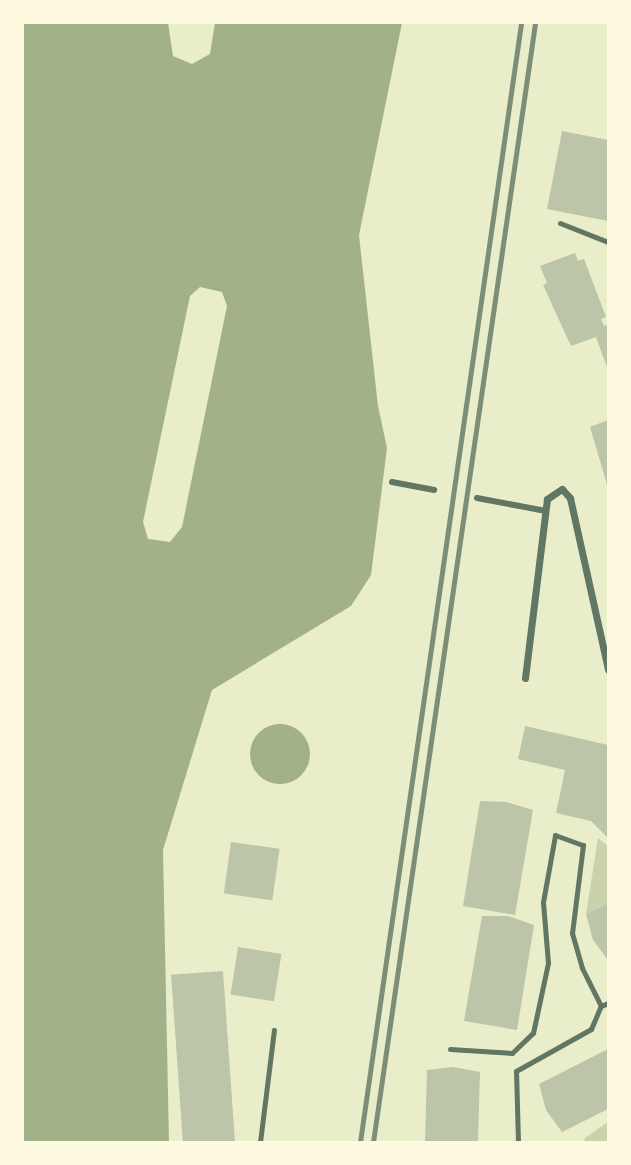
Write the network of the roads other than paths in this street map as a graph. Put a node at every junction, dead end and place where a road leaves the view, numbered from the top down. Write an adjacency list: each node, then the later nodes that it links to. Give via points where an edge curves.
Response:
1 (560, 223): 2 (lane)
2 (608, 242)
3 (392, 482): 4 (street)
4 (434, 490)
5 (477, 498): 6 (street)
6 (546, 511): 7 (street, via 553,491 562,489 570,498); 8 (street)
7 (608, 670)
8 (525, 678)
9 (608, 1003): 10 (lane)
10 (601, 1006): 12 (lane, via 582,968 572,933 583,845 555,835 543,902 548,963 533,1033 512,1053); 14 (lane, via 591,1029 516,1071)
11 (274, 1030): 13 (lane)
12 (450, 1049)
13 (260, 1142)
14 (518, 1142)

